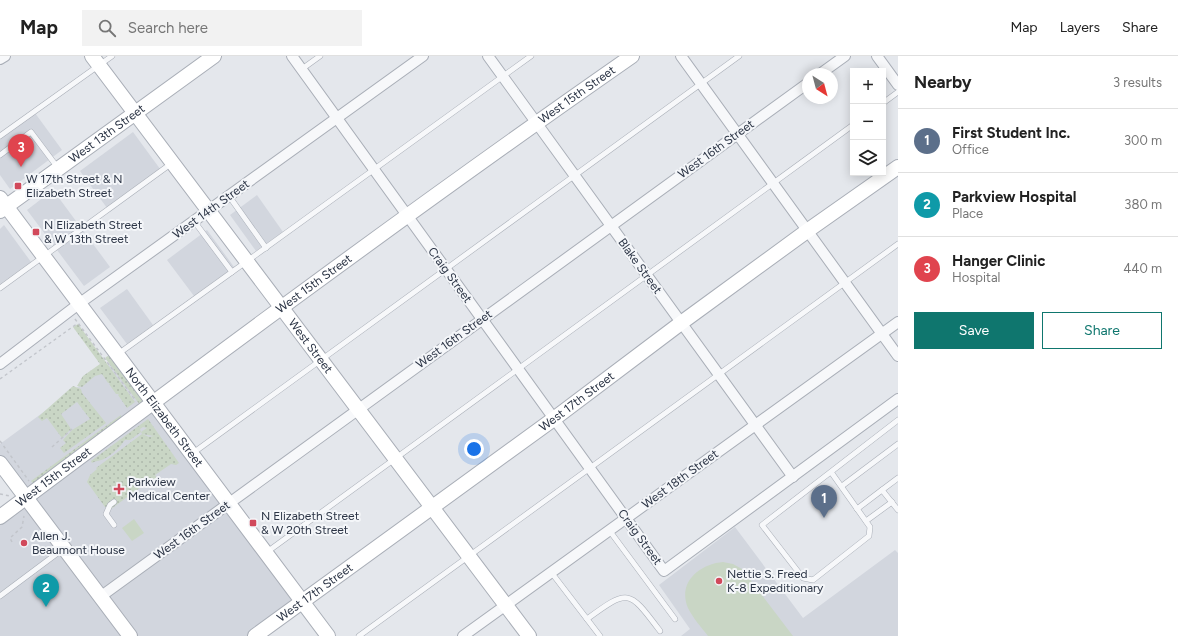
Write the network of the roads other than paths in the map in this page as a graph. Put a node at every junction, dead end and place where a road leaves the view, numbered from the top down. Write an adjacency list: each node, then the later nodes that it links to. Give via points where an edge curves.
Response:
1 (5, 56): 14 (street)
2 (112, 56): 15 (lane)
3 (214, 56): 24 (street, West 13th Street)
4 (292, 56): 17 (street, Craig Street)
5 (320, 56): 17 (lane)
6 (423, 56): 25 (street, West 14th Street)
7 (488, 56): 18 (street, Blake Street)
8 (531, 56): 18 (lane)
9 (632, 56): 26 (street, West 15th Street)
10 (681, 56): 19 (street)
11 (739, 56): 19 (lane)
12 (844, 56): 16 (street)
13 (877, 56): 20 (street)
14 (0, 60)
15 (96, 60): 24 (street, West Street); 29 (lane)
16 (828, 68)
17 (302, 69): 25 (street, Craig Street)
18 (503, 76): 26 (street, Blake Street); 34 (lane)
19 (700, 84): 28 (street); 35 (lane)
20 (898, 85)
21 (802, 86): 28 (street, West 16th Street)
22 (898, 92): 23 (lane)
23 (886, 101)
24 (136, 113): 31 (street, West Street); 33 (street, West 13th Street)
25 (338, 118): 34 (street, Craig Street); 37 (street, West 14th Street)
26 (536, 122): 35 (street, Blake Street); 40 (street, West 15th Street)
27 (850, 127): 36 (lane)
28 (737, 134): 36 (street); 42 (street, West 16th Street)
29 (0, 136)
30 (0, 155): 33 (lane, via 31,132)
31 (173, 162): 39 (street, West Street); 46 (lane)
32 (898, 167): 43 (street, West 17th Street)
33 (58, 169): 38 (street, West 13th Street)
34 (374, 169): 40 (street, Craig Street); 45 (lane)
35 (575, 176): 42 (street, Blake Street); 48 (lane)
36 (773, 184): 43 (street); 50 (lane)
37 (229, 196): 39 (street, West 14th Street); 45 (lane)
38 (2, 205): 46 (street, North Elizabeth Street)
39 (209, 210): 41 (street, West 14th Street); 47 (street, West Street)
40 (408, 216): 48 (street, Craig Street); 54 (street, West 15th Street)
41 (194, 221): 49 (lane); 53 (street, West 14th Street)
42 (611, 226): 50 (street, Blake Street); 55 (street, West 16th Street)
43 (807, 231): 51 (street); 57 (street, West 17th Street)
44 (898, 244): 51 (lane)
45 (266, 248): 47 (lane)
46 (44, 256): 52 (lane); 53 (street, North Elizabeth Street)
47 (248, 261): 49 (lane); 54 (street, West Street)
48 (446, 269): 55 (street, Craig Street); 61 (lane)
49 (232, 272): 59 (lane)
50 (646, 275): 57 (street, Blake Street); 63 (lane)
51 (844, 282): 58 (street); 64 (lane)
52 (0, 288)
53 (75, 307): 59 (street, North Elizabeth Street); 62 (street, West 14th Street)
54 (283, 307): 61 (street, West Street); 66 (street, West 15th Street)
55 (482, 319): 63 (street, Craig Street); 67 (street, West 16th Street)
56 (898, 322): 58 (street, West 18th Street)
57 (681, 323): 64 (street, Blake Street); 68 (street, West 17th Street)
58 (882, 334): 60 (street); 70 (street, West 18th Street)
59 (118, 354): 66 (street, North Elizabeth Street)
60 (898, 356)
61 (322, 360): 67 (street, West Street); 72 (lane)
62 (0, 364)
63 (518, 368): 68 (street, Craig Street); 73 (lane)
64 (719, 375): 70 (street, Blake Street); 75 (lane)
65 (898, 399): 77 (street)
66 (149, 407): 72 (street, North Elizabeth Street); 81 (street, West 15th Street)
67 (359, 409): 73 (street, West Street); 84 (street, West 16th Street)
68 (555, 418): 75 (street, Craig Street); 85 (street, West 17th Street)
69 (898, 420): 76 (lane)
70 (755, 425): 77 (street, Blake Street); 89 (street, West 18th Street)
71 (898, 444): 79 (lane)
72 (192, 453): 84 (street, North Elizabeth Street)
73 (395, 458): 85 (street, West Street); 94 (lane)
74 (0, 463): 81 (street)
75 (590, 468): 89 (street, Craig Street); 95 (lane)
76 (830, 472): 79 (lane); 90 (lane, via 762,525 802,578 813,580 869,536 870,527)
77 (793, 477): 89 (street, Craig Street, via 664,571)
78 (898, 478): 80 (lane)
79 (842, 486): 86 (lane)
80 (882, 490): 83 (lane); 86 (lane)
81 (25, 495): 88 (street, West 15th Street); 93 (street)
82 (114, 502): 91 (lane, via 106,514)
83 (892, 502): 87 (lane); 90 (lane)
84 (229, 503): 94 (street, North Elizabeth Street); 98 (street, West 16th Street)
85 (432, 506): 95 (street, West Street); 99 (street, West 17th Street)
86 (857, 509): 90 (lane)
87 (898, 510)
88 (0, 518)
89 (626, 518): 92 (street, West 18th Street)
90 (866, 522)
91 (114, 526)
92 (610, 530): 96 (street, West 18th Street); 102 (lane)
93 (64, 548): 97 (lane); 98 (street)
94 (266, 552): 99 (street, North Elizabeth Street)
95 (469, 556): 100 (street, West Street); 107 (lane)
96 (551, 572): 100 (street, West 18th Street); 101 (lane)
97 (0, 596)
98 (100, 597): 104 (street)
99 (303, 601): 105 (street, West 17th Street); 106 (street, North Elizabeth Street)
100 (506, 604): 108 (street, West 18th Street); 109 (street, West Street)
101 (587, 619): 103 (lane, via 613,600 623,596 638,602); 110 (lane)
102 (675, 619)
103 (660, 631)
104 (130, 636)
105 (255, 636)
106 (328, 636)
107 (359, 636)
108 (463, 636)
109 (529, 636)
110 (600, 636)

